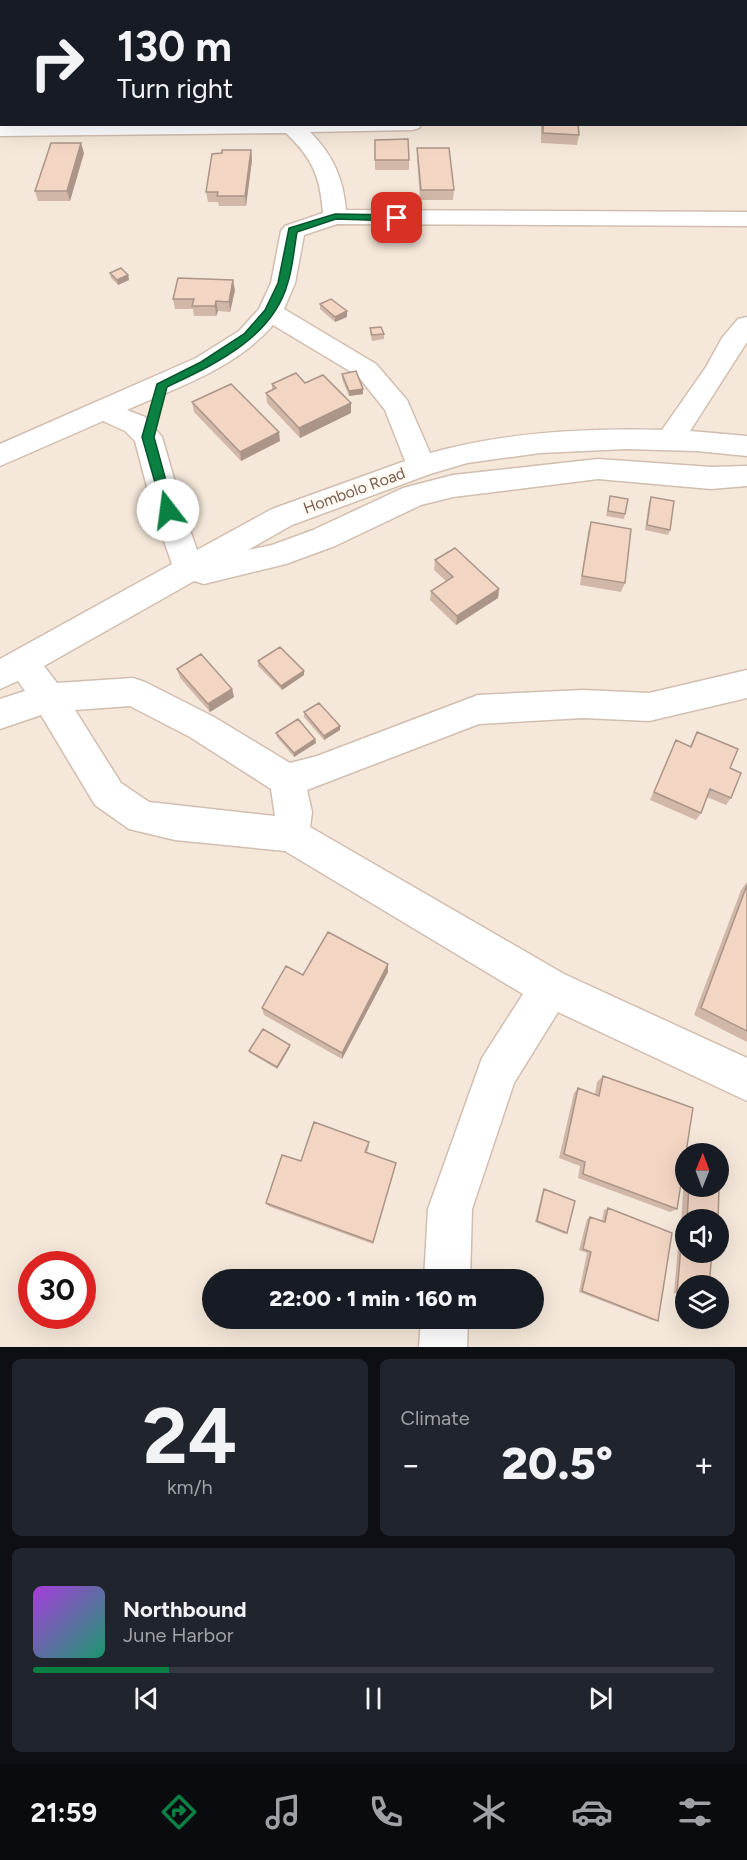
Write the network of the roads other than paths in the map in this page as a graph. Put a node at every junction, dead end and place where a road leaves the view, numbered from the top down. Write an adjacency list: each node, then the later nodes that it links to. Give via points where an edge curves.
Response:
1 (352, 126): 2 (street)
2 (293, 128): 3 (street); 4 (street, via 317,150 333,185)
3 (0, 130)
4 (335, 217): 5 (street); 6 (street, via 293,231 283,283)
5 (747, 219)
6 (270, 312): 8 (street, via 248,337 205,364); 14 (street, via 367,370 397,407)
7 (747, 325): 11 (street)
8 (162, 384): 9 (street); 10 (street)
9 (105, 411): 10 (street, via 135,424); 13 (street)
10 (148, 437): 16 (street, via 168,510)
11 (670, 440): 12 (street, Hombolo Road); 14 (street, Hombolo Road, via 540,443 466,453)
12 (747, 446)
13 (0, 456)
14 (421, 465): 16 (street, Hombolo Road, via 282,517)
15 (747, 476): 16 (street, via 711,478 598,469 453,486 413,496 324,538 275,556)
16 (179, 574): 17 (street, Hombolo Road)
17 (11, 669): 19 (street)
18 (747, 684): 21 (street, via 649,707 583,704 478,710)
19 (49, 698): 20 (street); 21 (street, via 133,692 202,727); 22 (street, via 108,794 142,817)
20 (0, 714)
21 (287, 780): 22 (street, via 294,812)
22 (291, 835): 23 (street)
23 (550, 988): 24 (street); 25 (street, via 497,1073 450,1209)
24 (747, 1080)
25 (447, 1269)
26 (445, 1329): 27 (street)
27 (444, 1347)

